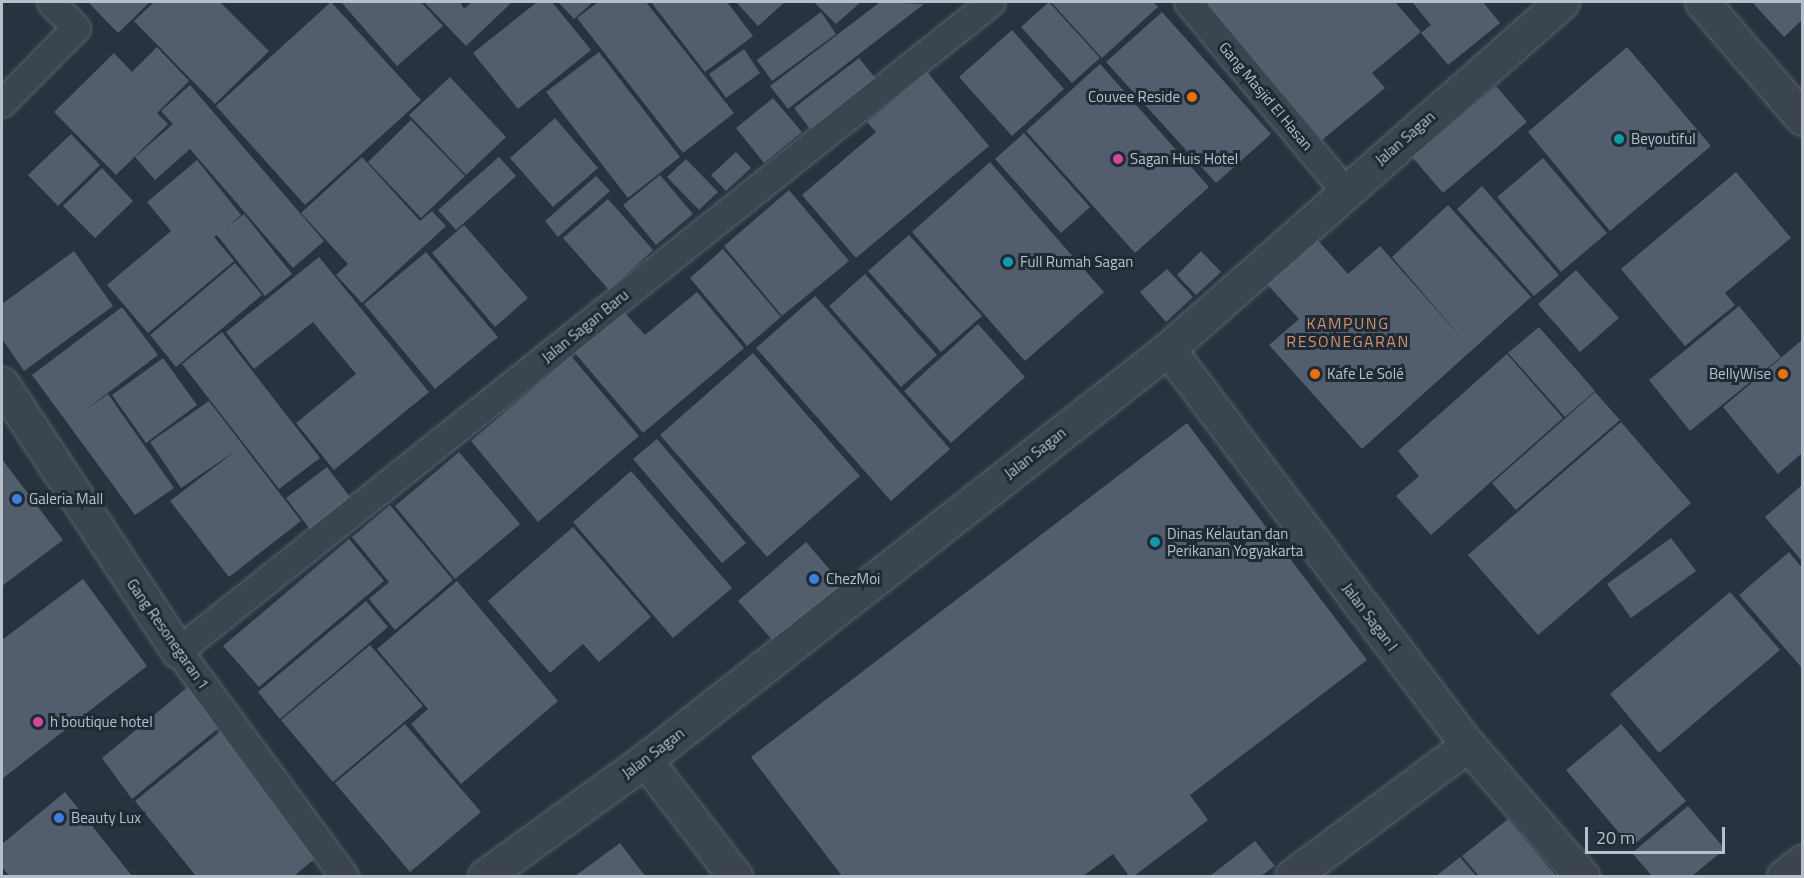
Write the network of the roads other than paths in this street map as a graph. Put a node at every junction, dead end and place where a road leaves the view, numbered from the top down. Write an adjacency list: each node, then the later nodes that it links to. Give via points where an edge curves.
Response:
1 (51, 2): 6 (lane, via 76,28)
2 (991, 2): 11 (lane, Jalan Sagan Baru)
3 (1188, 2): 8 (lane, Gang Masjid El Hasan)
4 (1562, 2): 8 (street, Jalan Sagan)
5 (1702, 2): 7 (street)
6 (2, 103)
7 (1803, 118)
8 (1344, 190): 9 (street, Jalan Sagan)
9 (1168, 349): 12 (street, Jalan Sagan I); 13 (street, Jalan Sagan)
10 (2, 384): 11 (street, Gang Resonegaran 1)
11 (178, 651): 15 (lane, Gang Resonegaran 1)
12 (1468, 745): 18 (street); 19 (street, Jalan Sagan I)
13 (645, 760): 16 (street, Jalan Sagan); 17 (street)
14 (1803, 862): 20 (street)
15 (344, 876)
16 (485, 876)
17 (735, 876)
18 (1292, 876)
19 (1582, 876)
20 (1784, 876)

